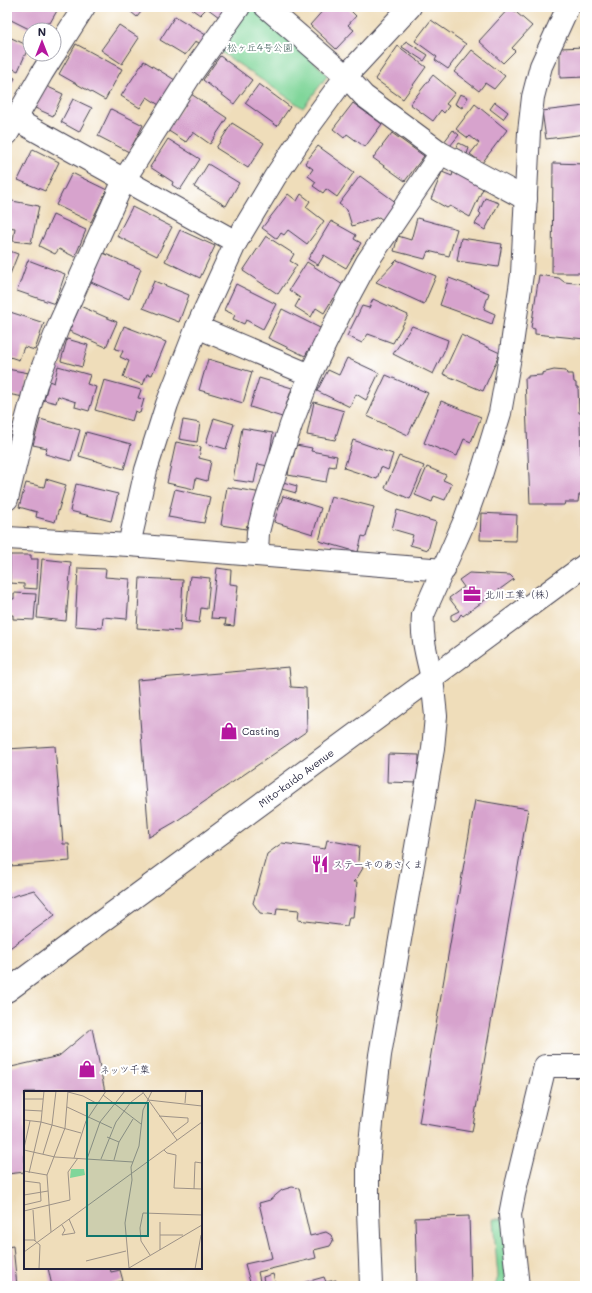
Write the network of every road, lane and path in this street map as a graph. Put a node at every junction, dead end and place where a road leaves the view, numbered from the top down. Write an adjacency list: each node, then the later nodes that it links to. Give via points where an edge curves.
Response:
1 (84, 7): 6 (main road)
2 (240, 7): 11 (main road, via 192,73)
3 (266, 7): 8 (main road)
4 (410, 7): 8 (main road)
5 (568, 7): 12 (main road, via 541,66 533,97)
6 (62, 41)
7 (49, 62): 9 (main road)
8 (346, 76): 10 (main road, via 364,96); 13 (main road, via 275,177)
9 (10, 123): 11 (main road)
10 (441, 153): 12 (main road); 15 (main road, via 367,262)
11 (124, 180): 13 (main road); 16 (main road, via 59,325 36,384)
12 (526, 199): 21 (main road, via 522,274 500,413 481,475)
13 (236, 242): 14 (main road)
14 (197, 327): 15 (main road); 18 (main road, via 167,404 146,470)
15 (310, 375): 19 (main road, via 288,432 264,508 258,532)
16 (7, 499)
17 (7, 538): 18 (main road)
18 (129, 545): 19 (main road)
19 (257, 554): 21 (main road)
20 (585, 566): 22 (main road, Mito-kaido Avenue)
21 (444, 570): 22 (main road, via 423,615 424,643)
22 (432, 678): 23 (main road, Mito-kaido Avenue); 25 (main road, via 436,716 433,749 380,1055 372,1123 368,1167)
23 (7, 991)
24 (585, 1066): 26 (main road, via 545,1066 510,1215)
25 (371, 1286)
26 (518, 1286)

